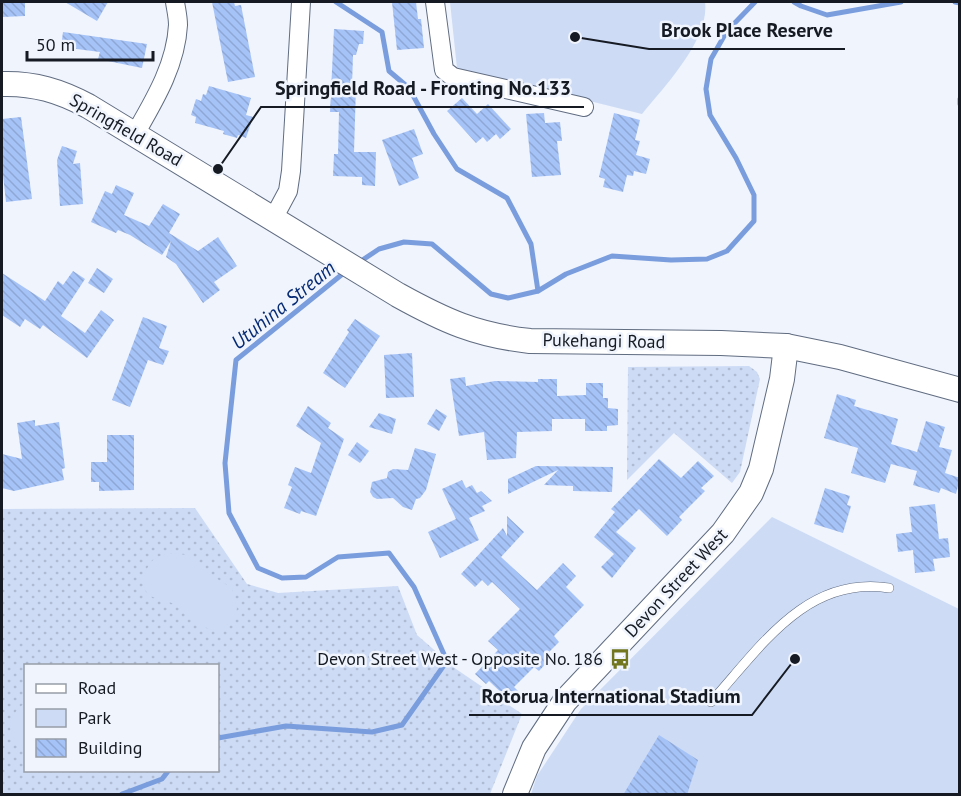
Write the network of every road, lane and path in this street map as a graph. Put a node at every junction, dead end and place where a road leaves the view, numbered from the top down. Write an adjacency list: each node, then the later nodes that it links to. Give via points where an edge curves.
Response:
1 (175, 2): 6 (street, via 178,26 171,62)
2 (301, 2): 7 (street, via 291,171 288,191)
3 (435, 2): 5 (street, via 444,70 453,77)
4 (2, 84): 6 (main road, Springfield Road, via 40,86 65,94)
5 (584, 107)
6 (135, 134): 7 (main road, Springfield Road)
7 (273, 219): 8 (main road, Pukehangi Road, via 437,317 480,333 530,341)
8 (786, 346): 9 (main road, Pukehangi Road); 12 (main road, Devon Street West, via 761,469 751,493 723,533 565,701 534,748)
9 (960, 390)
10 (889, 588): 11 (lane, via 860,586 822,596 771,633)
11 (711, 702)
12 (515, 795)

